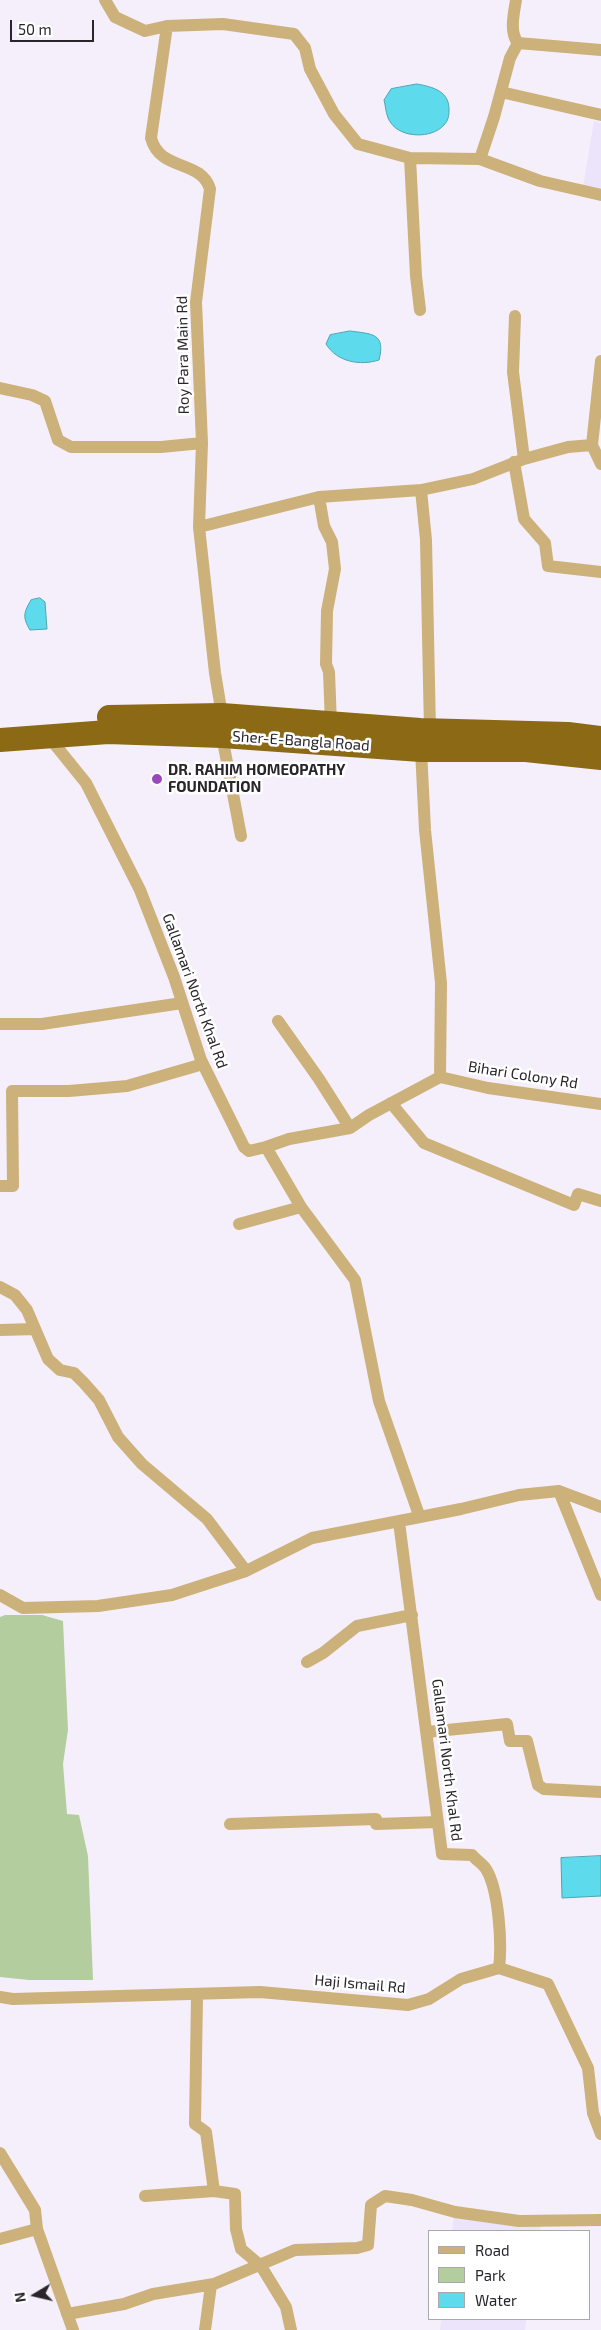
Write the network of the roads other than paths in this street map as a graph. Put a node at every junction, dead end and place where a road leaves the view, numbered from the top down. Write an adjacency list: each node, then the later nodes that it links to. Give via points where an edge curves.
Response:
1 (105, 0): 3 (street, via 116,18 145,30)
2 (516, 0): 4 (street, via 513,28)
3 (167, 26): 8 (street, via 223,24 294,34 305,48 310,69 334,114 358,144); 16 (street, Roy Para Main Rd, via 151,138 160,157 202,175 210,189 196,302)
4 (518, 43): 5 (street); 6 (street, via 510,58)
5 (601, 50)
6 (501, 92): 7 (street); 9 (street)
7 (601, 115)
8 (410, 158): 9 (street); 11 (street)
9 (480, 159): 10 (street, via 540,181)
10 (601, 195)
11 (420, 310)
12 (515, 316): 18 (street, via 513,372)
13 (601, 361): 15 (street)
14 (0, 388): 16 (street, via 45,401 58,440 71,447 161,447)
15 (599, 388): 17 (street)
16 (202, 443): 22 (street, Roy Para Main Rd)
17 (592, 445): 18 (street, via 568,447); 19 (street)
18 (519, 460): 20 (street, via 473,479); 23 (street, via 524,519 544,541 548,566)
19 (601, 464)
20 (421, 490): 21 (street); 30 (street)
21 (319, 497): 22 (street); 24 (street, via 324,526 332,542 335,569 326,620 326,664)
22 (199, 527): 26 (street, Roy Para Main Rd)
23 (601, 572)
24 (332, 724): 26 (highway, Sher-E-Bangla Road); 30 (highway, Sher-E-Bangla Road)
25 (0, 725): 26 (highway, Sher-E-Bangla Road, via 80,718); 29 (highway)
26 (222, 725): 27 (highway, Sher-E-Bangla Road); 30 (highway, Sher-E-Bangla Road); 32 (street, Roy Para Main Rd)
27 (48, 736): 29 (highway, Sher-E-Bangla Road); 33 (street, Gallamari North Khal Rd, via 86,783 140,890)
28 (601, 738): 30 (highway, Sher-E-Bangla Road, via 568,734)
29 (0, 740)
30 (436, 740): 31 (highway, Sher-E-Bangla Road); 37 (street, via 425,830 441,984)
31 (601, 758)
32 (241, 836)
33 (182, 1003): 35 (street, via 42,1024); 36 (street, Gallamari North Khal Rd)
34 (278, 1021): 40 (street)
35 (0, 1024)
36 (203, 1064): 41 (street, Gallamari North Khal Rd, via 244,1147 249,1151); 42 (street, via 127,1086 12,1091 13,1186)
37 (440, 1077): 38 (street); 39 (street, Bihari Colony Rd, via 488,1088)
38 (391, 1103): 40 (street); 43 (street, via 424,1143 574,1205 578,1194)
39 (601, 1104)
40 (350, 1128): 41 (street, via 288,1139)
41 (266, 1147): 44 (street)
42 (0, 1186)
43 (601, 1201)
44 (301, 1207): 45 (street); 51 (street, via 355,1280 379,1401)
45 (239, 1224)
46 (0, 1287): 47 (street, via 15,1295 27,1310)
47 (35, 1329): 48 (street); 53 (street, via 48,1359 60,1370 74,1373 84,1383 99,1400 118,1437 142,1464 207,1519)
48 (0, 1330)
49 (559, 1491): 50 (street); 51 (street, via 519,1495); 55 (street)
50 (601, 1507)
51 (419, 1515): 52 (street)
52 (399, 1522): 53 (street, via 312,1538); 56 (street, Gallamari North Khal Rd)
53 (246, 1571): 54 (street, via 172,1595 98,1606 23,1608)
54 (0, 1594)
55 (601, 1596)
56 (412, 1615): 57 (street, via 357,1626); 58 (street, Gallamari North Khal Rd)
57 (308, 1662)
58 (427, 1732): 59 (street, via 507,1724 510,1741 527,1741 538,1785 544,1789); 60 (street, Gallamari North Khal Rd)
59 (601, 1792)
60 (438, 1822): 61 (street, via 376,1824 376,1819); 62 (street, Gallamari North Khal Rd, via 442,1854 472,1855 486,1869 498,1904)
61 (230, 1824)
62 (499, 1968): 63 (street, Haji Ismail Rd, via 461,1979 429,1999 408,2005 260,1992); 65 (street, via 548,1984)
63 (197, 1994): 64 (street, Haji Ismail Rd, via 13,1999); 68 (street, via 195,2124 206,2132)
64 (0, 1996)
65 (596, 2090): 66 (street, via 593,2113)
66 (601, 2134)
67 (0, 2153): 71 (street, via 35,2210)
68 (214, 2191): 69 (street); 73 (street, via 235,2194 236,2230 241,2249)
69 (145, 2196)
70 (601, 2220): 73 (street, via 520,2221 455,2212 385,2196 371,2205 368,2245 295,2250)
71 (37, 2229): 72 (street); 75 (street)
72 (0, 2239)
73 (261, 2266): 74 (street); 78 (street, via 286,2307)
74 (211, 2285): 75 (street, via 153,2294 124,2304); 77 (street)
75 (67, 2314): 76 (street)
76 (73, 2330)
77 (205, 2330)
78 (291, 2330)

